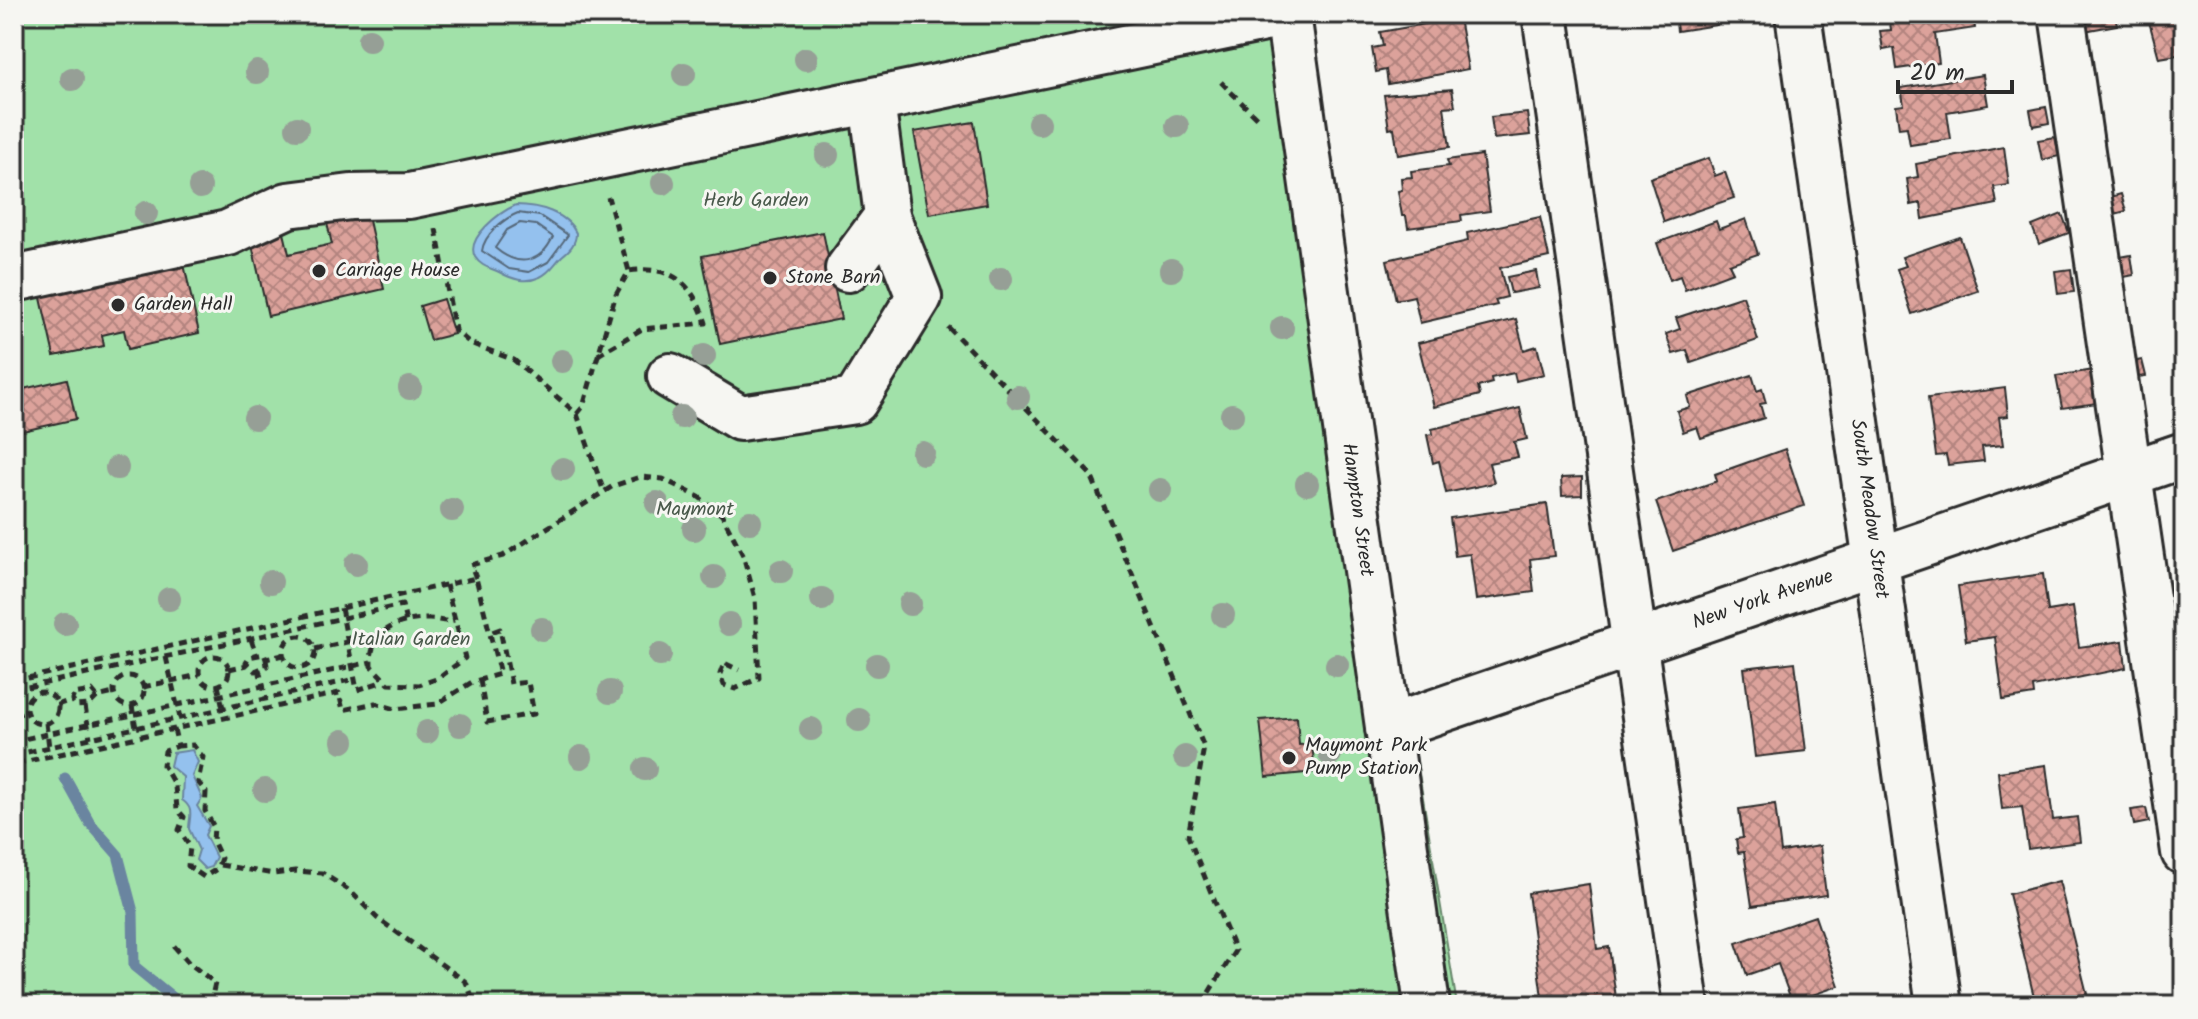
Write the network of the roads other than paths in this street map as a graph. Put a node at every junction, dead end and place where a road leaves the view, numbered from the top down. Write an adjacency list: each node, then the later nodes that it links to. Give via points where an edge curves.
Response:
1 (1289, 14): 5 (street); 15 (street, Hampton Street)
2 (1545, 14): 14 (street)
3 (1798, 14): 13 (street, South Meadow Street)
4 (2062, 14): 12 (street)
5 (1211, 22): 6 (street, via 1141,45)
6 (872, 101): 7 (street); 9 (street, via 429,192 288,205 228,233)
7 (887, 216): 8 (street); 10 (street, via 919,297 855,401 740,418)
8 (848, 269)
9 (14, 279)
10 (670, 376)
11 (2184, 455): 12 (street, New York Avenue)
12 (2129, 474): 13 (street, New York Avenue); 16 (street)
13 (1876, 561): 14 (street, New York Avenue); 19 (street, South Meadow Street)
14 (1635, 644): 15 (street, New York Avenue); 18 (street)
15 (1388, 728): 17 (street, Hampton Street)
16 (2184, 852)
17 (1427, 1005)
18 (1686, 1005)
19 (1939, 1005)

